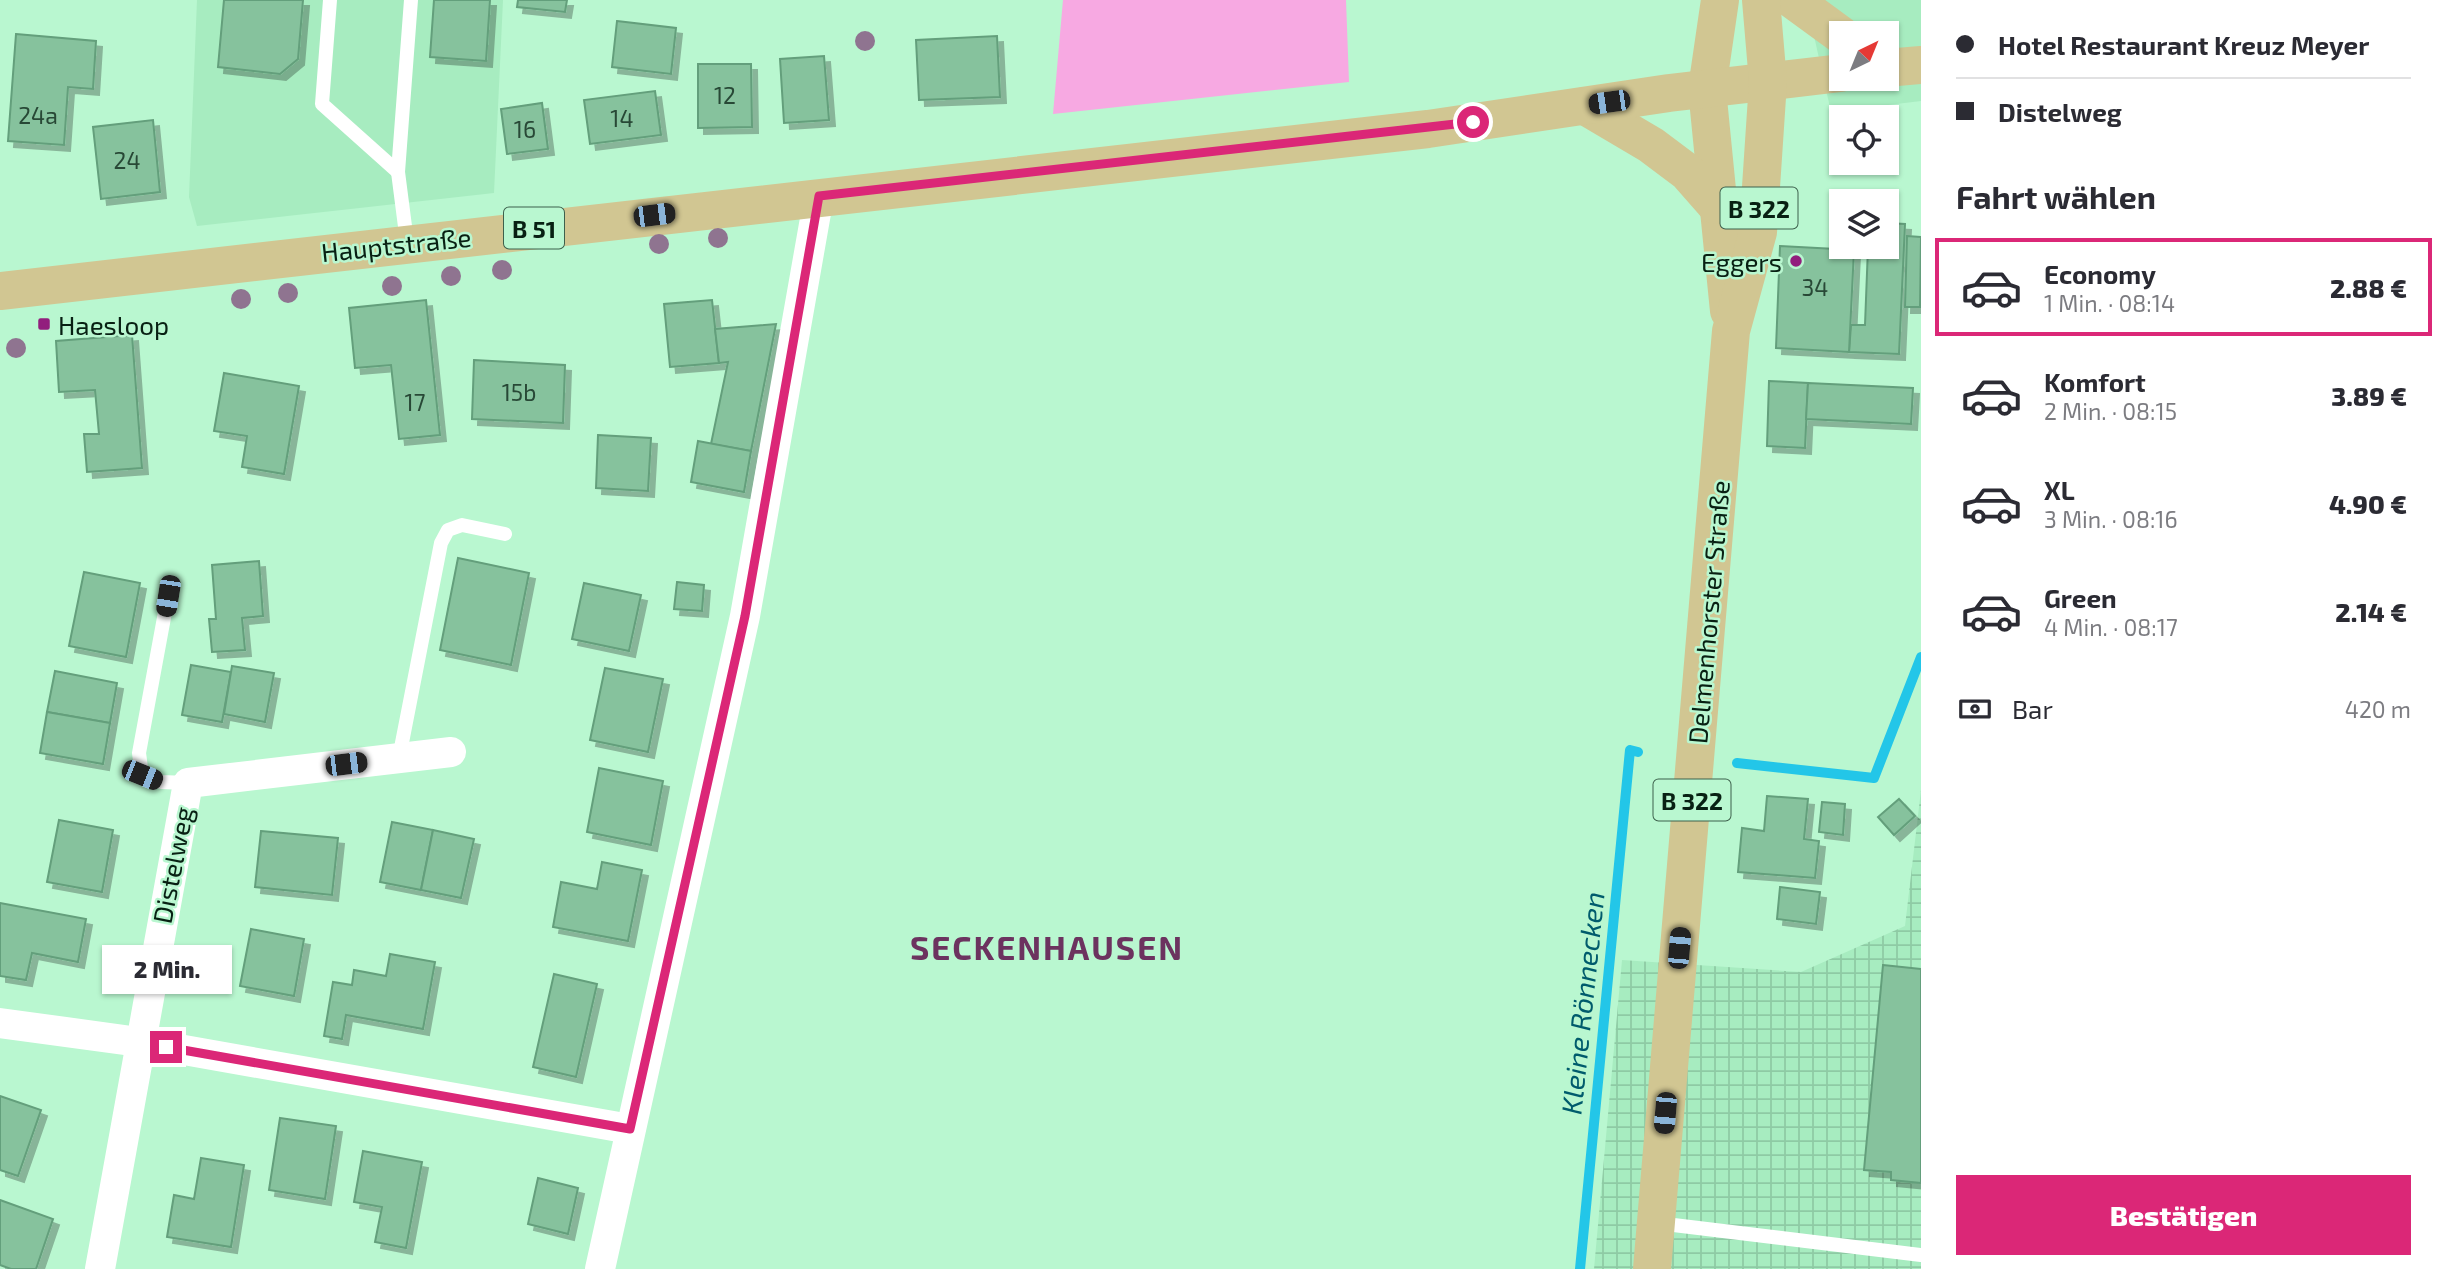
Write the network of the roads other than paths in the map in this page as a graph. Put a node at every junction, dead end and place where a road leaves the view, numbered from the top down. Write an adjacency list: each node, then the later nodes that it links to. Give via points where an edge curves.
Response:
1 (330, 0): 11 (lane, via 322,104)
2 (411, 0): 11 (lane)
3 (1720, 0): 9 (main road, Delmenhorster Straße / B 322)
4 (1761, 0): 8 (main road, Delmenhorster Straße / B 322)
5 (1793, 0): 6 (main road)
6 (1829, 26)
7 (1829, 75): 8 (main road, B 51)
8 (1768, 82): 9 (main road, B 51); 16 (main road, Delmenhorster Straße / B 322, via 1758,232)
9 (1707, 89): 10 (main road, B 51); 13 (main road, Delmenhorster Straße / B 322)
10 (1585, 106): 12 (main road, Hauptstraße / B 51, via 1415,131); 13 (main road, via 1687,172)
11 (398, 172): 14 (lane)
12 (819, 196): 14 (main road, Hauptstraße / B 51); 24 (street, via 745,616)
13 (1716, 205): 16 (main road, Delmenhorster Straße / B 322)
14 (407, 242): 15 (main road, Hauptstraße / B 51)
15 (0, 290)
16 (1731, 331): 25 (main road, Delmenhorster Straße / B 322)
17 (505, 534): 20 (lane, via 462,525 448,530 441,542)
18 (168, 596): 21 (lane, via 139,753 142,775 161,782)
19 (451, 752): 20 (street, Distelweg)
20 (399, 758): 21 (street, Distelweg)
21 (188, 783): 23 (street, Distelweg)
22 (0, 1023): 23 (street)
23 (139, 1042): 24 (street); 27 (street, Distelweg)
24 (630, 1129): 28 (street)
25 (1656, 1223): 26 (lane); 29 (main road, Delmenhorster Straße / B 322)
26 (1921, 1255)
27 (100, 1269)
28 (600, 1269)
29 (1652, 1269)

